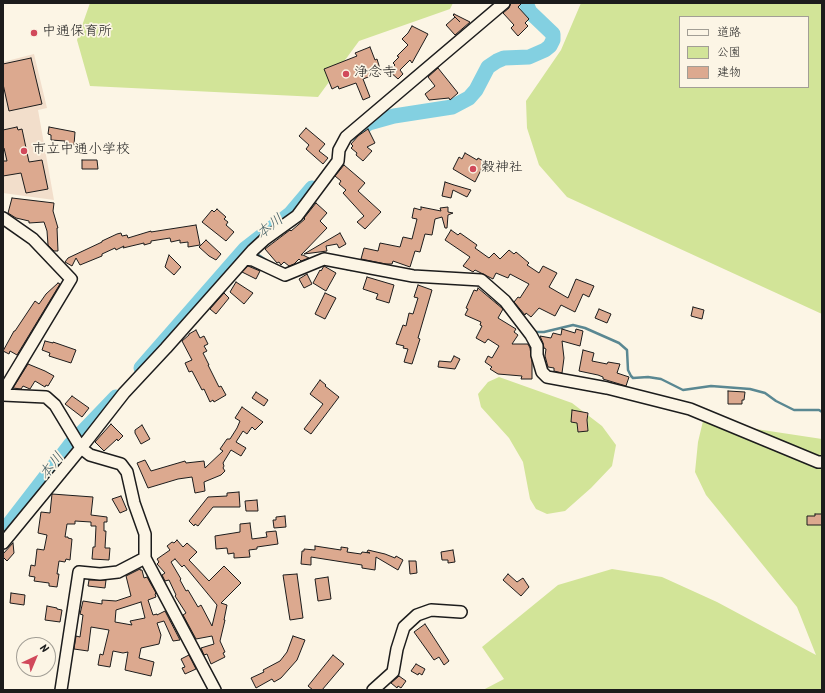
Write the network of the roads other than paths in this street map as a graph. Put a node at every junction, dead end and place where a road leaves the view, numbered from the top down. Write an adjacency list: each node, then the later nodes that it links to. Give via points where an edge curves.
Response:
1 (504, 3): 3 (street, via 346,137 338,155 297,216)
2 (3, 218): 4 (street, via 33,239 71,279)
3 (249, 254): 5 (street); 6 (street, via 252,260 286,275 324,259 413,276 485,282 505,301 531,335 537,346 542,372 547,377 607,388 690,409)
4 (3, 393): 5 (street, via 46,397 55,405)
5 (77, 443): 7 (street); 8 (street, via 90,455 121,464 127,472 145,534)
6 (822, 462)
7 (3, 543)
8 (145, 558): 10 (street, via 118,572 79,572); 11 (street)
9 (461, 612): 12 (street, via 431,610 417,615 404,627 393,672)
10 (61, 690)
11 (215, 690)
12 (373, 690)

